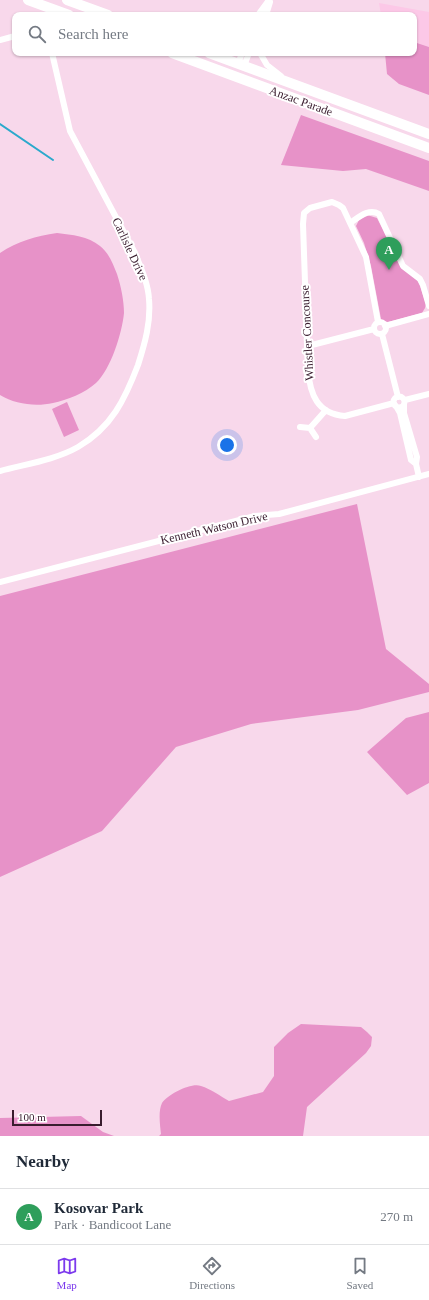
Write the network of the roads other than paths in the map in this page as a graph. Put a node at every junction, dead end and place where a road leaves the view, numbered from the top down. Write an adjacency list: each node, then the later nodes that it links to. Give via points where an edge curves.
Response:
1 (28, 0): 4 (main road)
2 (68, 0): 5 (main road)
3 (270, 0): 6 (street)
4 (61, 12)
5 (100, 12)
6 (264, 12)
7 (12, 37): 8 (street)
8 (0, 40)
9 (53, 56): 37 (street, Carlisle Drive, via 70,131 143,272 149,295 149,324 128,391 121,406 106,424 72,450)
10 (180, 56): 16 (main road, Anzac Parade)
11 (217, 56): 15 (main road, Anzac Parade)
12 (242, 56): 15 (street)
13 (247, 56): 15 (street)
14 (261, 56): 17 (street, via 271,68)
15 (241, 65): 16 (main road); 17 (main road, Anzac Parade)
16 (236, 77): 19 (main road, Anzac Parade)
17 (293, 84): 18 (main road, Anzac Parade)
18 (429, 134)
19 (429, 148)
20 (350, 222): 21 (street, via 368,212 380,215 403,266 420,279); 23 (street, via 366,257); 27 (street, Whistler Concourse, via 343,208 329,202 305,211 302,219)
21 (429, 306)
22 (429, 314): 24 (street)
23 (378, 322): 24 (street); 25 (street)
24 (385, 326): 26 (street, via 385,332)
25 (374, 330): 26 (street); 27 (street)
26 (382, 334): 29 (street)
27 (308, 346): 32 (street, Whistler Concourse, via 309,384 315,399)
28 (429, 394): 30 (street)
29 (398, 397): 30 (street, via 402,397); 31 (street, via 394,400)
30 (404, 403): 31 (street, via 401,407); 36 (street, via 404,413 417,457)
31 (395, 404): 32 (street, via 345,416); 36 (street, via 400,413 412,462)
32 (326, 410): 34 (street)
33 (300, 427): 34 (street)
34 (310, 428): 35 (street)
35 (316, 437)
36 (416, 464): 39 (street)
37 (0, 472)
38 (429, 474): 39 (street, Kenneth Watson Drive)
39 (419, 477): 40 (street, Kenneth Watson Drive, via 279,514 255,516)
40 (0, 582)

